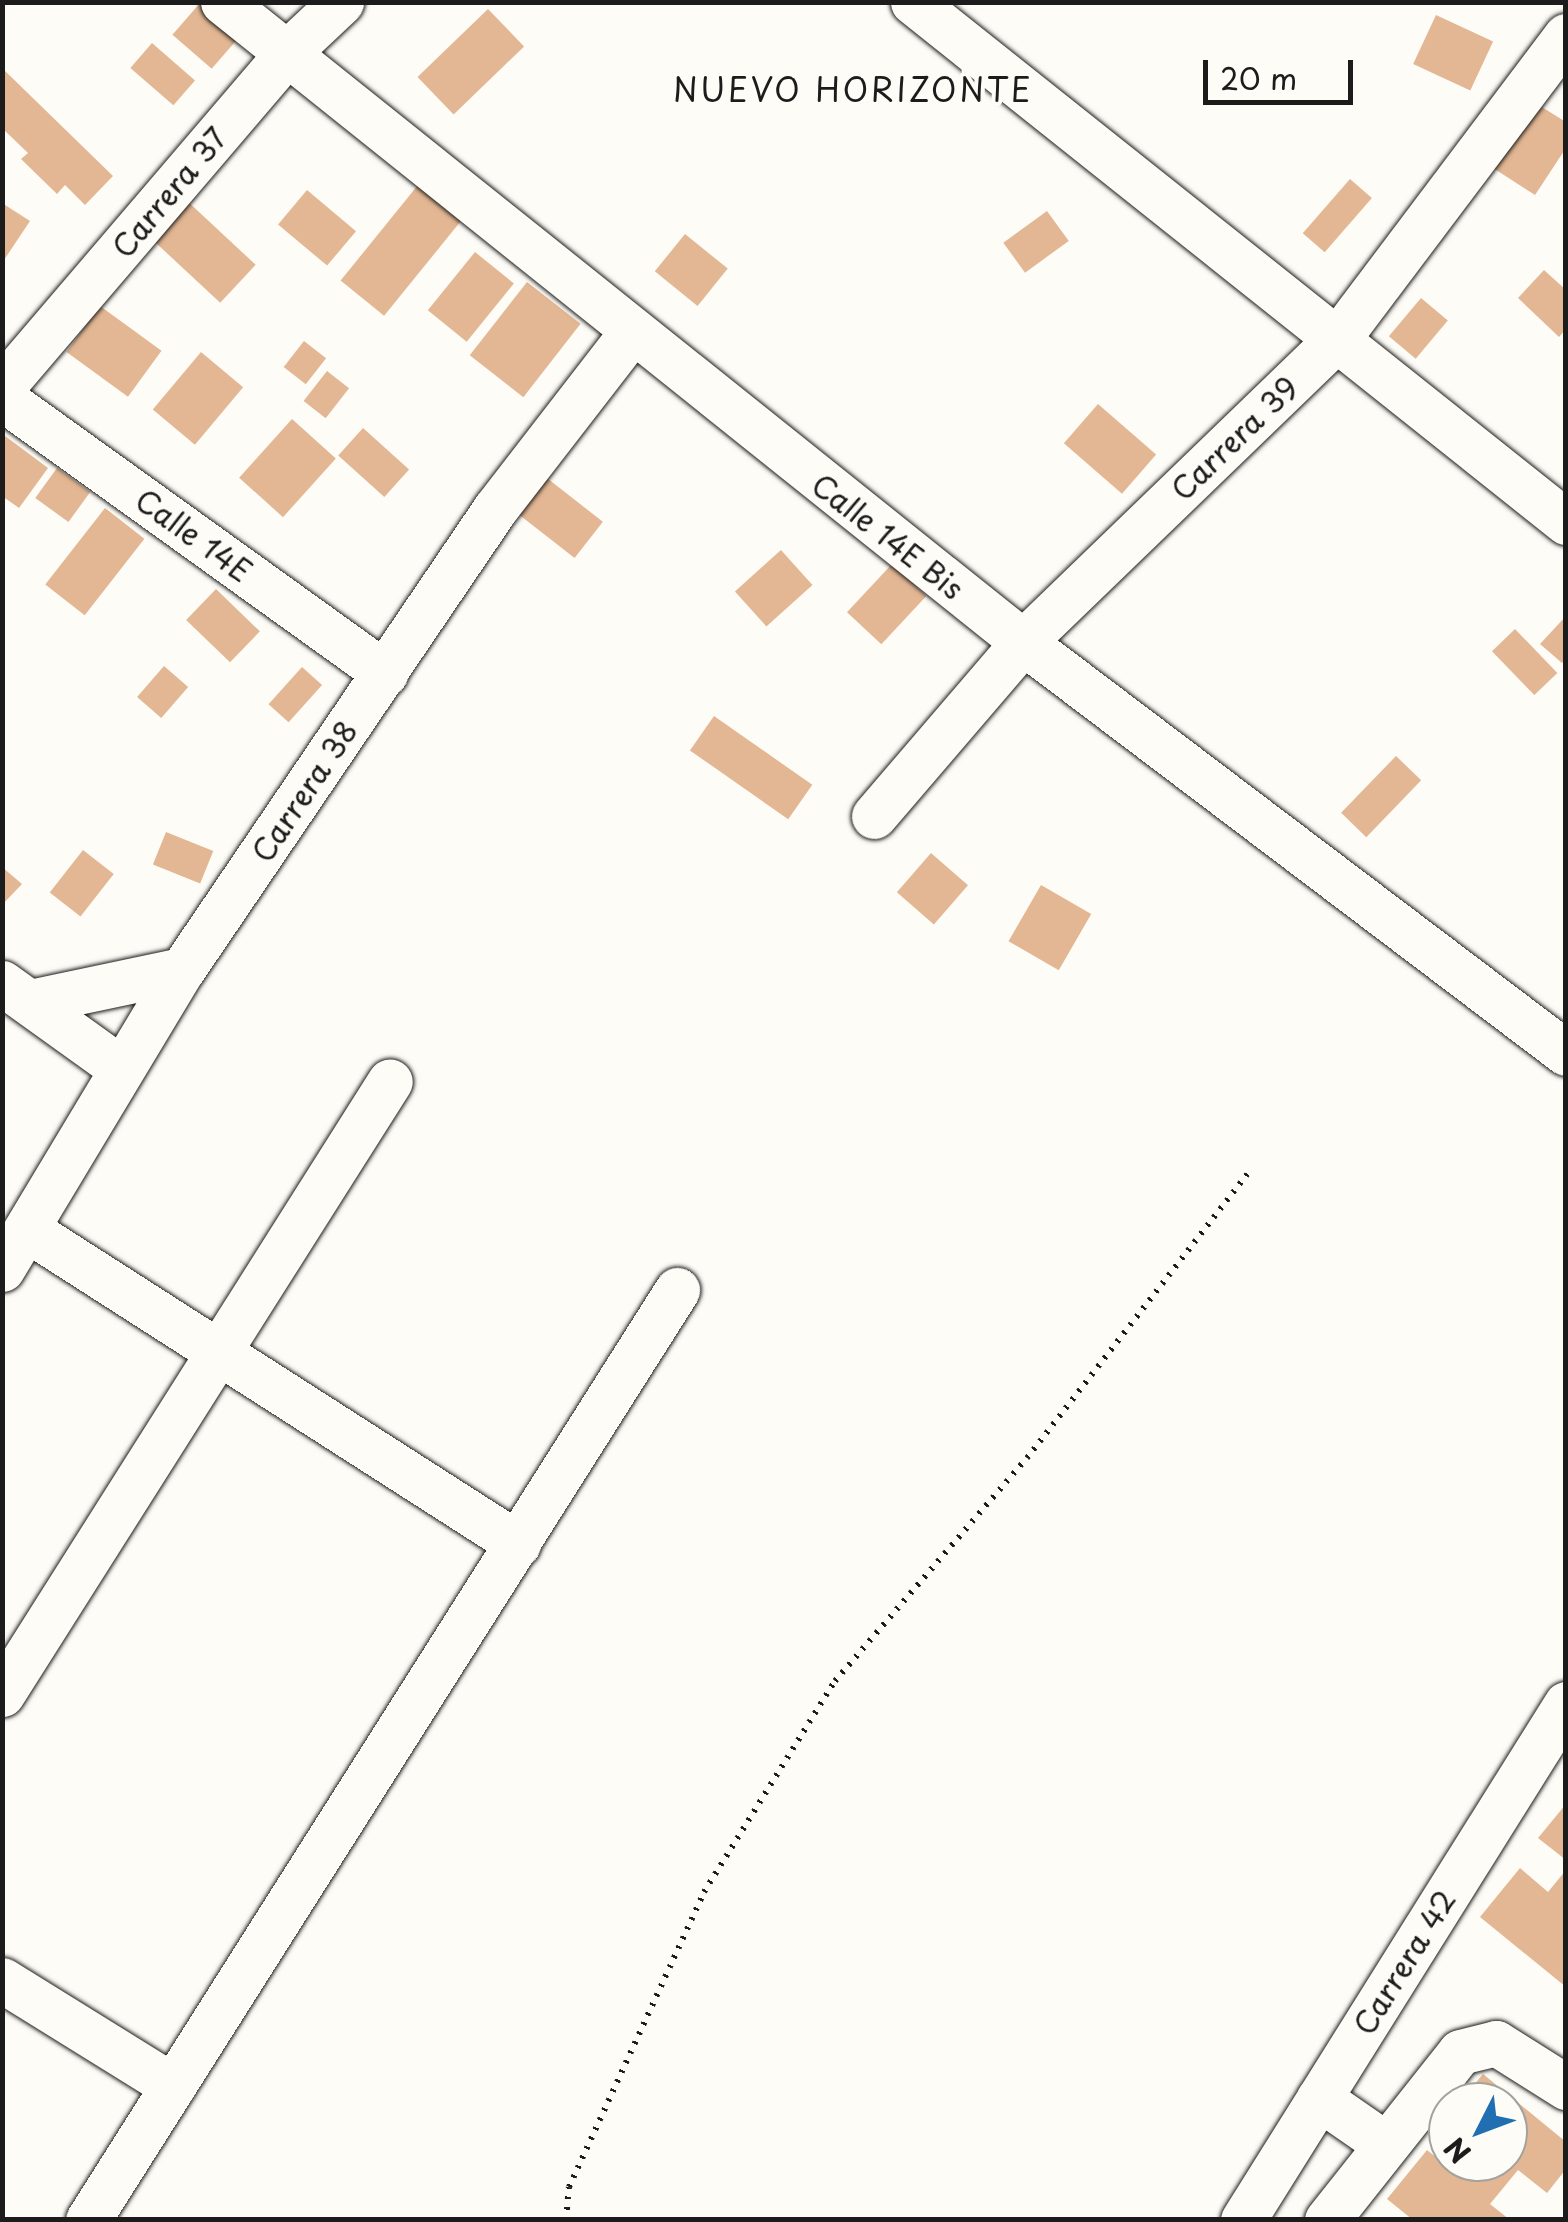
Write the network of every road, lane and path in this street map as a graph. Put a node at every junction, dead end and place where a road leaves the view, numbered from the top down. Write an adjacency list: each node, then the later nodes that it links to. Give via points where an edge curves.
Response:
1 (223, 2): 5 (street, Calle 14E Bis)
2 (341, 2): 5 (street, Carrera 37)
3 (913, 2): 7 (street)
4 (1566, 36): 7 (street, Carrera 39)
5 (288, 52): 6 (street, Calle 14E Bis); 8 (street, Carrera 37)
6 (632, 332): 11 (street, Calle 14E Bis); 12 (street, Carrera 38, via 495,509)
7 (1339, 338): 10 (street); 11 (street, Carrera 39)
8 (2, 387)
9 (2, 398): 12 (street, Calle 14E)
10 (1566, 522)
11 (1022, 642): 13 (street, Carrera 39); 16 (street, Calle 14E Bis)
12 (384, 672): 14 (street, Carrera 38)
13 (874, 816)
14 (182, 970): 15 (street); 17 (street, Carrera 38)
15 (16, 992): 17 (street)
16 (1566, 1053)
17 (119, 1066): 20 (street, Carrera 38)
18 (390, 1081): 23 (street)
19 (1248, 1172): 33 (path, via 1027,1458 835,1681 704,1892 569,2187)
20 (28, 1230): 21 (street, Carrera 38); 23 (street)
21 (2, 1268)
22 (677, 1290): 24 (street)
23 (218, 1352): 24 (street); 25 (street)
24 (518, 1544): 28 (street)
25 (2, 1694)
26 (1566, 1704): 30 (street, Carrera 42)
27 (2, 1980): 28 (street)
28 (173, 2086): 32 (street)
29 (1566, 2087): 31 (street, via 1496,2043 1460,2052)
30 (1319, 2098): 31 (street); 34 (street, Carrera 42)
31 (1384, 2143): 35 (street)
32 (88, 2220)
33 (566, 2220)
34 (1243, 2220)
35 (1327, 2220)

